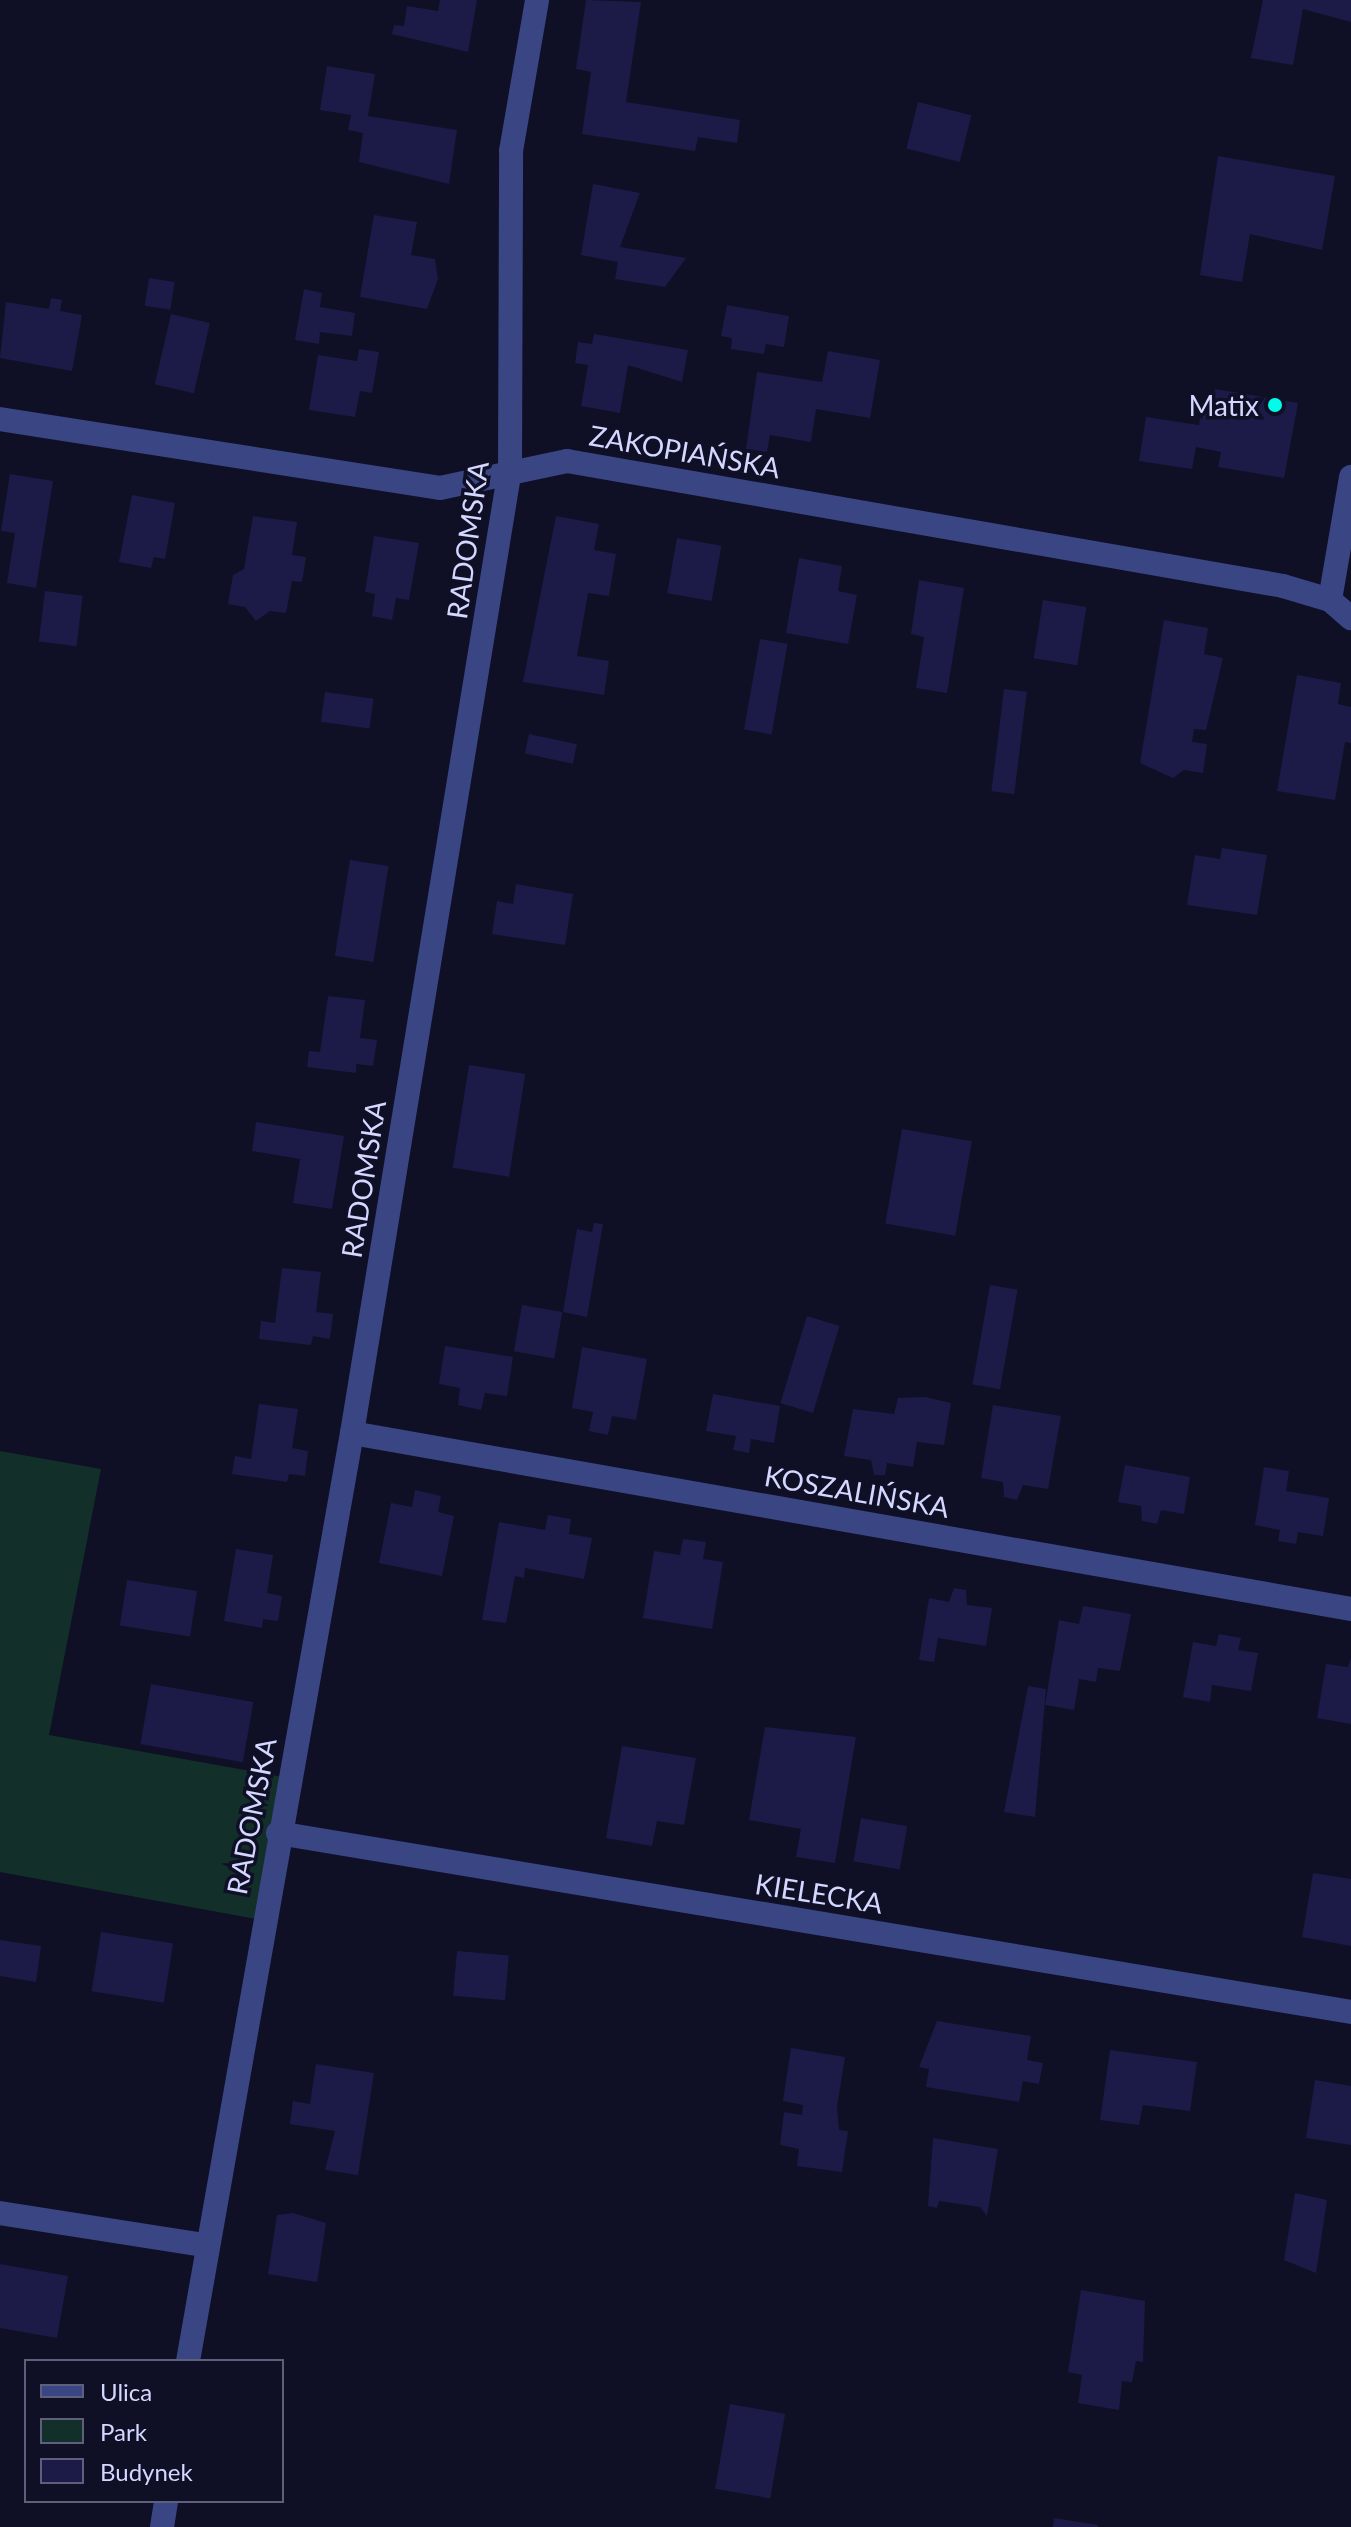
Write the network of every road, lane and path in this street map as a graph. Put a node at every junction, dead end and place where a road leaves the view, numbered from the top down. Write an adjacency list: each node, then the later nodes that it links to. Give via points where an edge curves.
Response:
1 (537, 0): 3 (street, RADOMSKA, via 511,151)
2 (0, 419): 3 (street, ZAKOPIAŃSKA, via 440,488)
3 (510, 469): 5 (street, ZAKOPIAŃSKA, via 567,461); 7 (street, RADOMSKA)
4 (1351, 477): 5 (street)
5 (1330, 600): 6 (street)
6 (1351, 618)
7 (352, 1433): 8 (street, KOSZALIŃSKA); 9 (street, RADOMSKA)
8 (1351, 1609)
9 (278, 1833): 10 (street, KIELECKA); 12 (street, RADOMSKA)
10 (1351, 2012)
11 (0, 2213): 12 (street)
12 (205, 2245): 13 (street, RADOMSKA)
13 (188, 2359)
14 (166, 2503): 15 (street)
15 (162, 2527)

